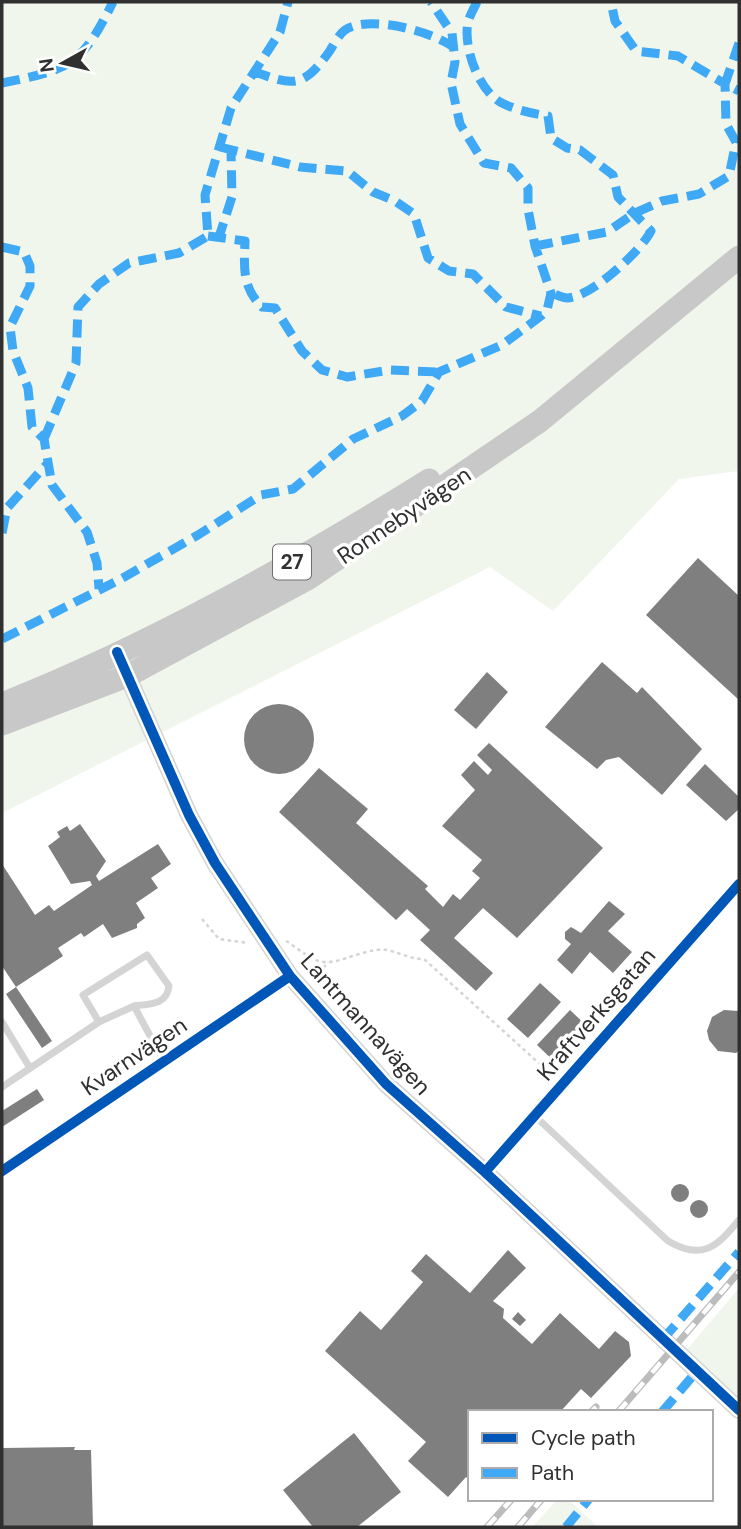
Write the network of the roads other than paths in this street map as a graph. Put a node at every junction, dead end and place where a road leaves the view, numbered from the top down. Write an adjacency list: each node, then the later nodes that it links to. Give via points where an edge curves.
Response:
1 (739, 257): 2 (main road, Ronnebyvägen / 27)
2 (569, 395): 3 (main road, Ronnebyvägen / 27, via 262,579); 4 (main road, Ronnebyvägen / 27, via 494,455 309,578)
3 (117, 652): 4 (street, Lantmannavägen); 5 (main road, Ronnebyvägen / 27)
4 (127, 676): 6 (main road, Ronnebyvägen / 27); 8 (street, Lantmannavägen, via 189,816 215,863)
5 (2, 704)
6 (2, 724)
7 (739, 884): 15 (street, Kraftverksgatan)
8 (296, 982): 12 (street, Kvarnvägen); 17 (street, Lantmannavägen, via 386,1084)
9 (134, 1006): 10 (lane); 10 (lane, via 162,1002 168,995 169,986 147,955 83,995); 12 (lane)
10 (99, 1022): 13 (lane)
11 (2, 1023): 13 (lane)
12 (163, 1060): 16 (street, Kvarnvägen)
13 (30, 1068): 14 (lane)
14 (2, 1087)
15 (535, 1115): 17 (street, Kraftverksgatan); 18 (lane, via 681,1249 706,1250)
16 (2, 1171)
17 (485, 1172): 19 (street, Lantmannavägen)
18 (739, 1220)
19 (739, 1410)

